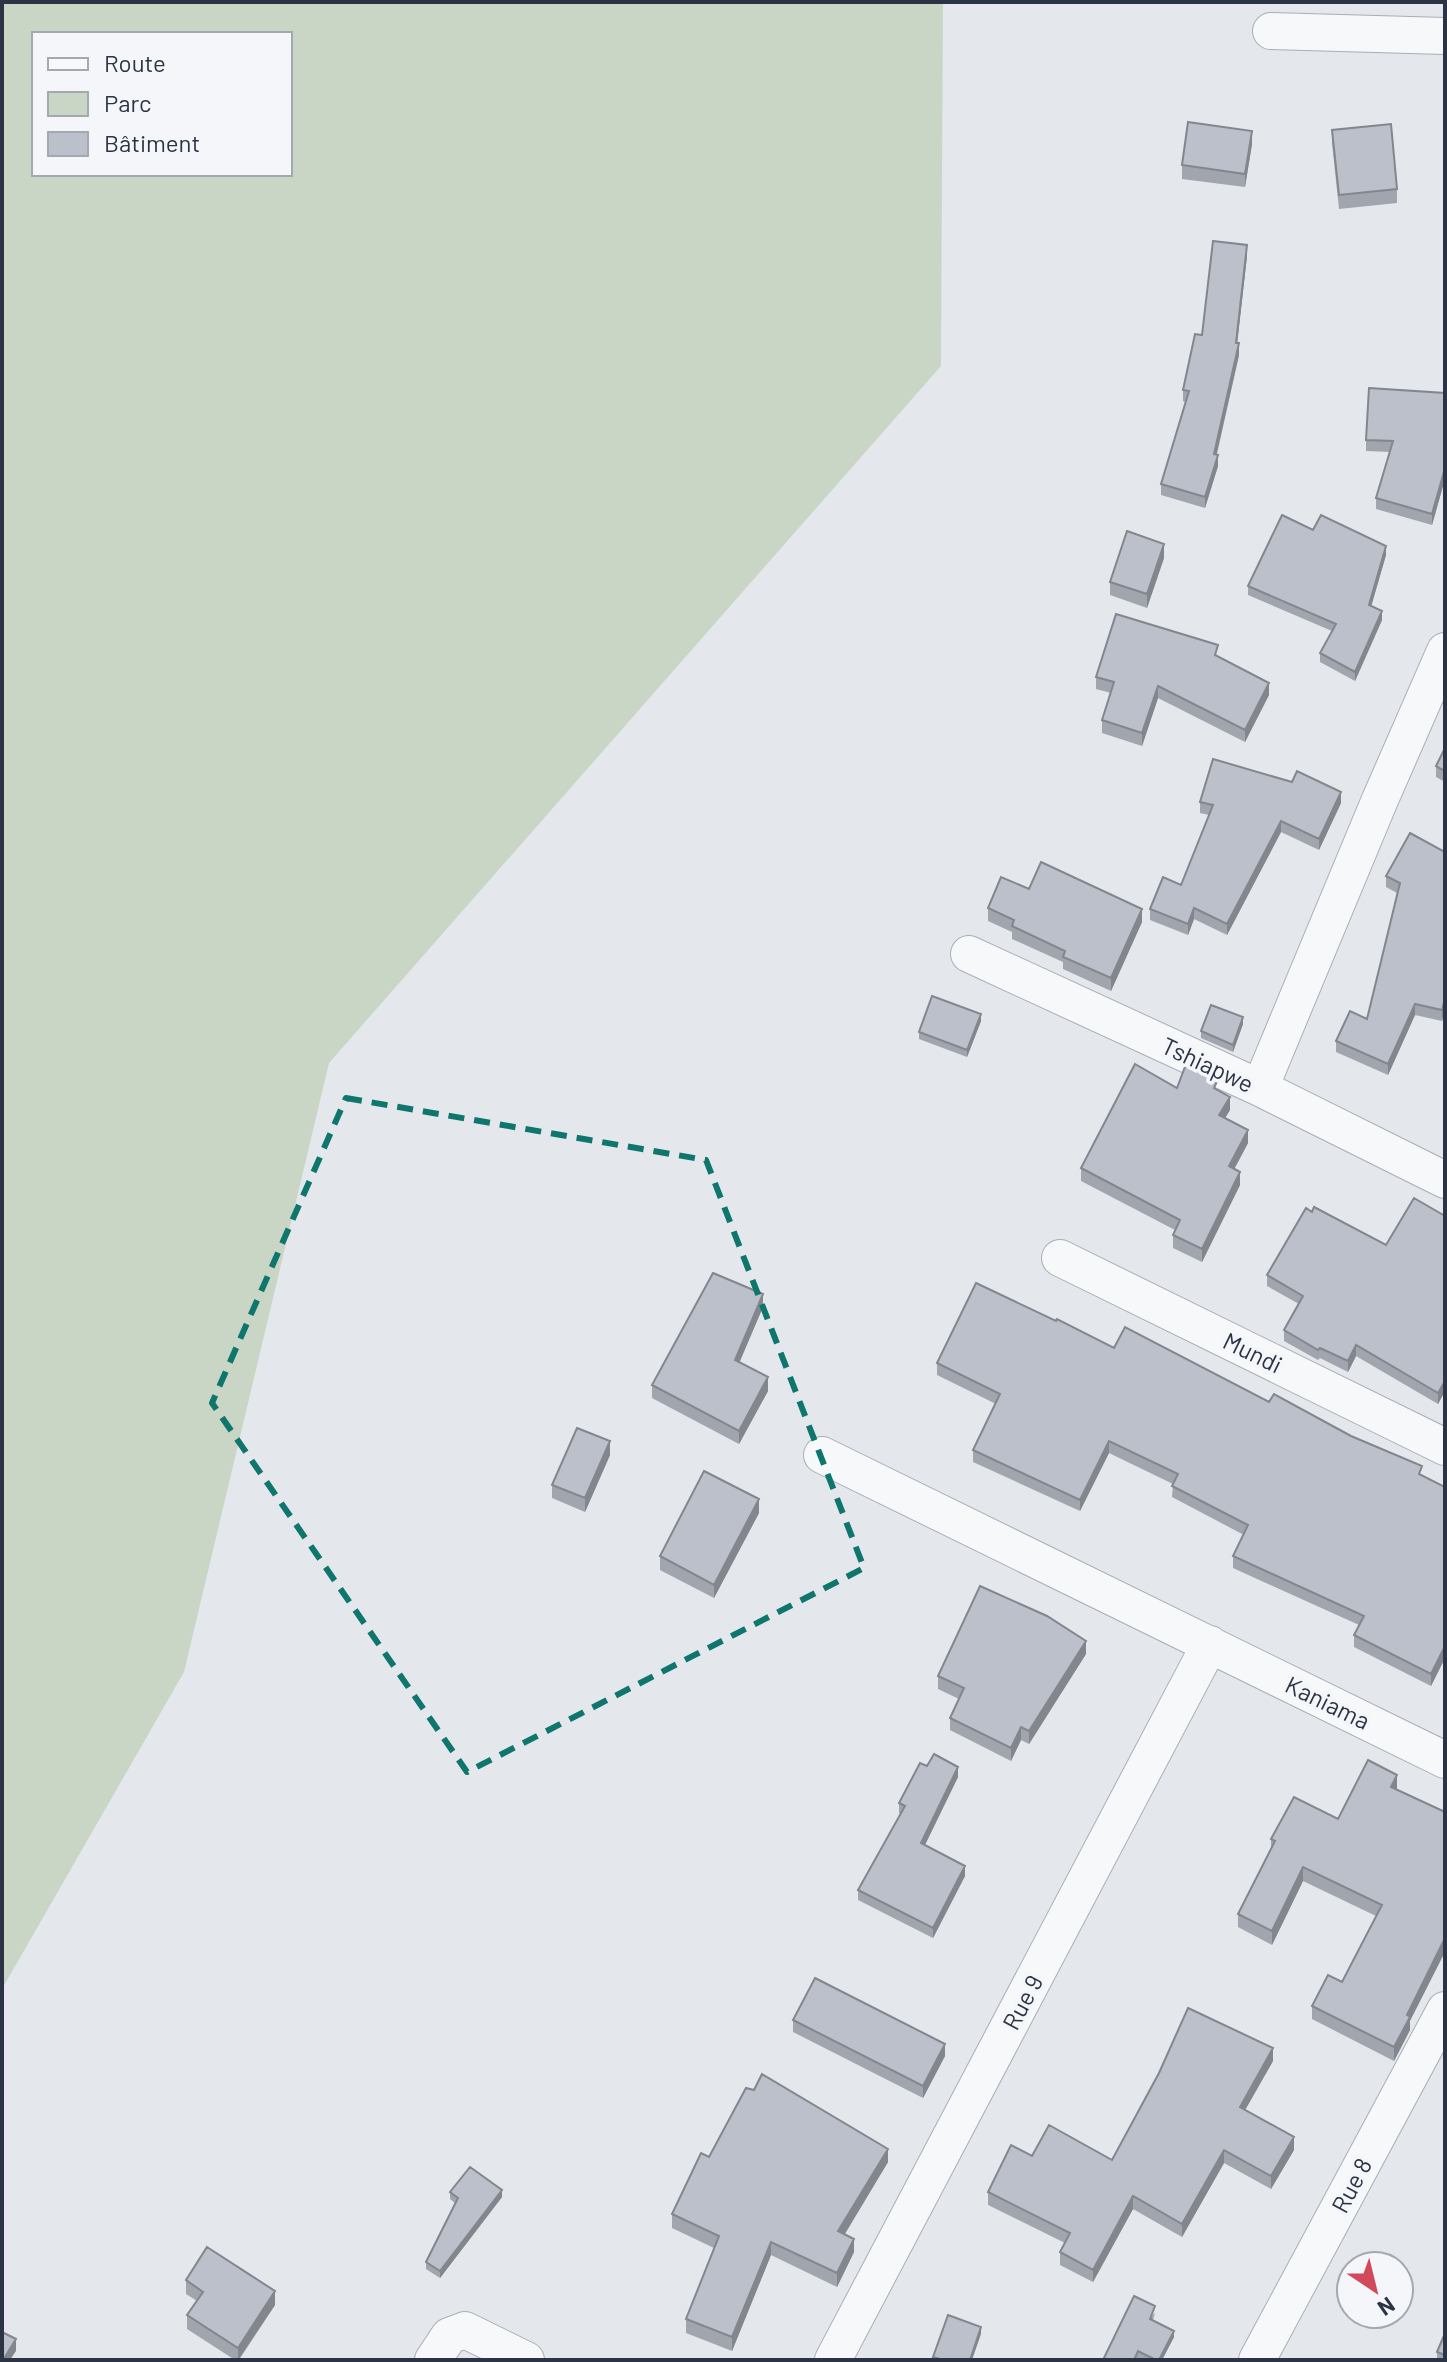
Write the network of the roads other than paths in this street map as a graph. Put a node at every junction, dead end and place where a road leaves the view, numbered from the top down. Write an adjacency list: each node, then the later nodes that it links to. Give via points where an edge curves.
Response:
1 (1271, 31): 2 (street)
2 (1445, 36)
3 (1445, 651): 5 (street)
4 (969, 954): 5 (street, Tshiapwe)
5 (1260, 1088): 6 (street, Tshiapwe)
6 (1445, 1180)
7 (1060, 1258): 8 (street, Mundi)
8 (1445, 1447)
9 (822, 1455): 10 (street, Kaniama)
10 (1210, 1644): 11 (street, Kaniama); 15 (street, Rue 9)
11 (1445, 1760)
12 (1445, 2010): 16 (street, Rue 8)
13 (433, 2360): 14 (street, via 449,2336 465,2330)
14 (526, 2360)
15 (833, 2360)
16 (1257, 2360)

